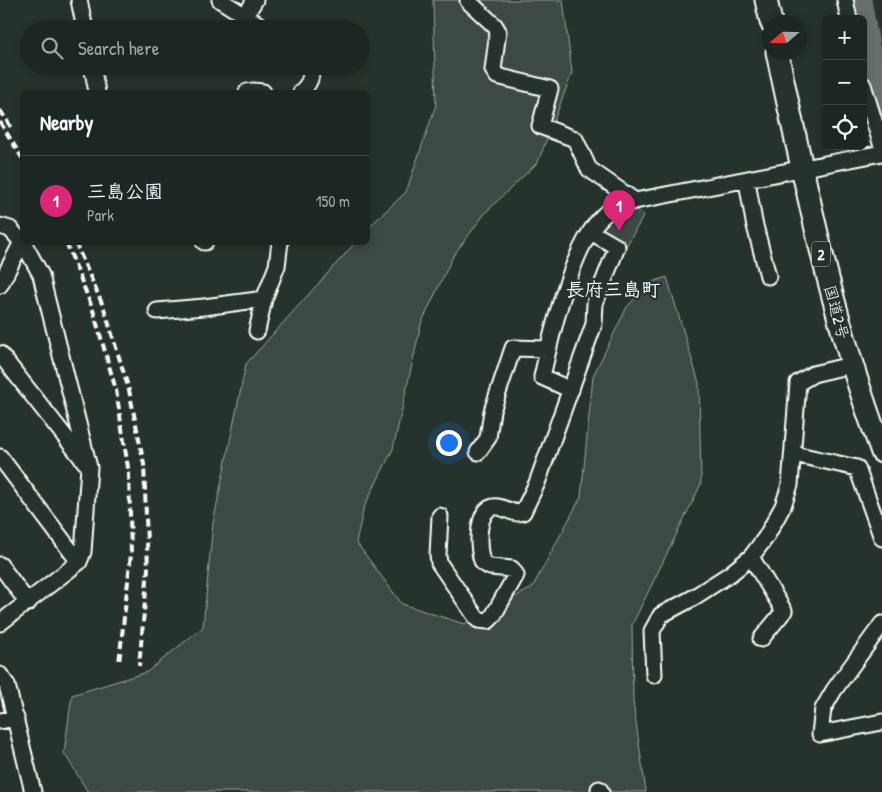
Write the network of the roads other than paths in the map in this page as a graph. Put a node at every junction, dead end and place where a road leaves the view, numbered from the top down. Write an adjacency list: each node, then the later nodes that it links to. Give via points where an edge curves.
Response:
1 (79, 0): 10 (street)
2 (220, 0): 9 (street)
3 (255, 0): 9 (street)
4 (766, 0): 7 (highway)
5 (845, 0): 8 (street)
6 (468, 1): 22 (street, via 498,31 492,70 497,76 550,90 540,126 575,139 589,169)
7 (769, 15)
8 (848, 15)
9 (245, 16): 11 (street)
10 (83, 20)
11 (251, 20)
12 (779, 60): 20 (highway, 国道2号 / 2)
13 (94, 75): 15 (street)
14 (311, 75): 16 (street)
15 (97, 90)
16 (302, 90)
17 (867, 98): 18 (street)
18 (882, 146)
19 (882, 153): 20 (street)
20 (802, 170): 21 (street); 36 (highway, 国道2号 / 2, via 816,236)
21 (747, 181): 22 (street); 29 (street)
22 (634, 201): 24 (street, via 604,214)
23 (0, 226): 25 (street, via 10,229)
24 (591, 232): 34 (street, via 565,291); 37 (street, via 617,247 595,303 594,324)
25 (20, 240)
26 (20, 245): 30 (street)
27 (25, 245): 42 (street, via 41,275)
28 (280, 245): 31 (street, via 277,266)
29 (768, 276)
30 (0, 285)
31 (264, 299): 32 (street); 33 (street)
32 (157, 311)
33 (257, 331)
34 (548, 349): 37 (street, via 542,377); 38 (street, via 514,348 492,411 488,438)
35 (0, 354): 42 (street)
36 (851, 365): 39 (highway, 国道2号 / 2); 40 (street, via 813,374 798,383)
37 (571, 390): 43 (street, via 528,505 517,514 496,507 482,516 478,548 483,564 512,569 516,575 488,620 478,620 440,563)
38 (478, 452)
39 (882, 452)
40 (794, 454): 44 (street, via 857,468); 45 (street, via 790,485 783,506)
41 (0, 458): 46 (street)
42 (89, 467): 46 (street, via 83,552)
43 (440, 516)
44 (882, 538)
45 (751, 556): 51 (street, via 784,611); 53 (street, via 730,574 661,615 652,631)
46 (79, 562): 48 (street)
47 (0, 565): 48 (street)
48 (28, 603): 49 (street)
49 (0, 623)
50 (882, 624): 56 (street, via 823,709 820,734)
51 (761, 639)
52 (0, 675): 54 (street, via 7,685)
53 (654, 676)
54 (16, 718): 55 (street); 57 (street)
55 (0, 721)
56 (882, 722)
57 (33, 792)

